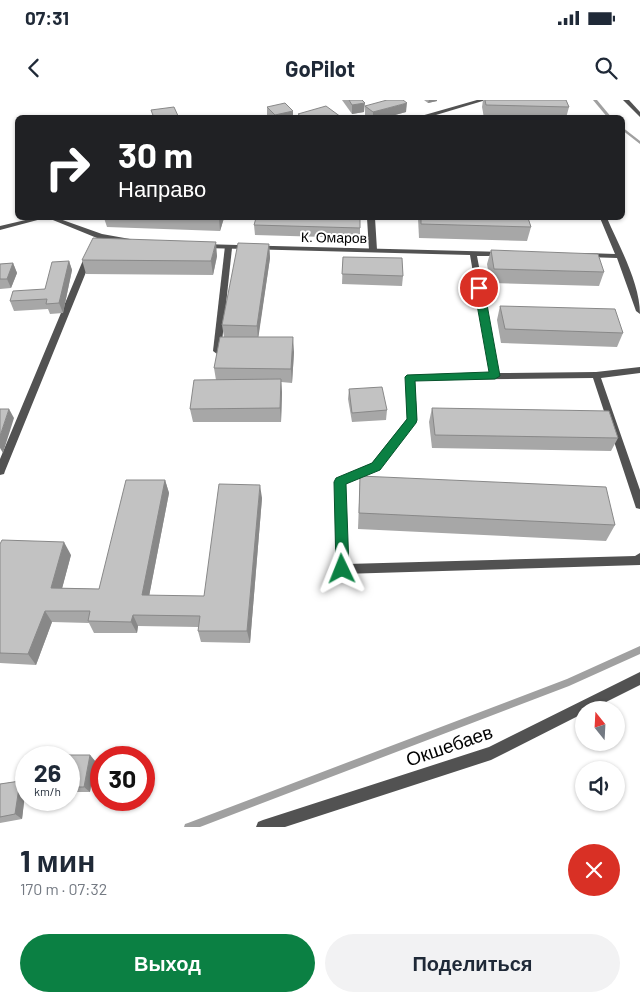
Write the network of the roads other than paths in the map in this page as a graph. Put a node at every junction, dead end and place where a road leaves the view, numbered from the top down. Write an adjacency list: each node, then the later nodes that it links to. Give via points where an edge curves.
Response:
1 (483, 100): 3 (street)
2 (626, 100): 4 (street)
3 (428, 115)
4 (640, 115)
5 (33, 220): 9 (street)
6 (56, 220): 10 (street)
7 (371, 220): 14 (street)
8 (604, 220): 18 (street)
9 (0, 228)
10 (96, 242): 11 (street); 24 (street)
11 (140, 242)
12 (198, 246): 13 (street, К. Омаров)
13 (228, 248): 14 (street, К. Омаров); 20 (street)
14 (373, 250): 15 (street, К. Омаров)
15 (473, 253): 16 (street, К. Омаров); 23 (street)
16 (512, 254)
17 (581, 255): 18 (street)
18 (620, 256): 19 (street)
19 (640, 311)
20 (217, 351)
21 (640, 370): 22 (street)
22 (596, 375): 23 (street); 25 (street)
23 (495, 376): 26 (street, via 410,377 412,420 376,466 340,482 342,569 638,561)
24 (0, 471)
25 (640, 505)
26 (640, 558)
27 (640, 678): 28 (street, Окшебаев, via 491,753)
28 (263, 827)

